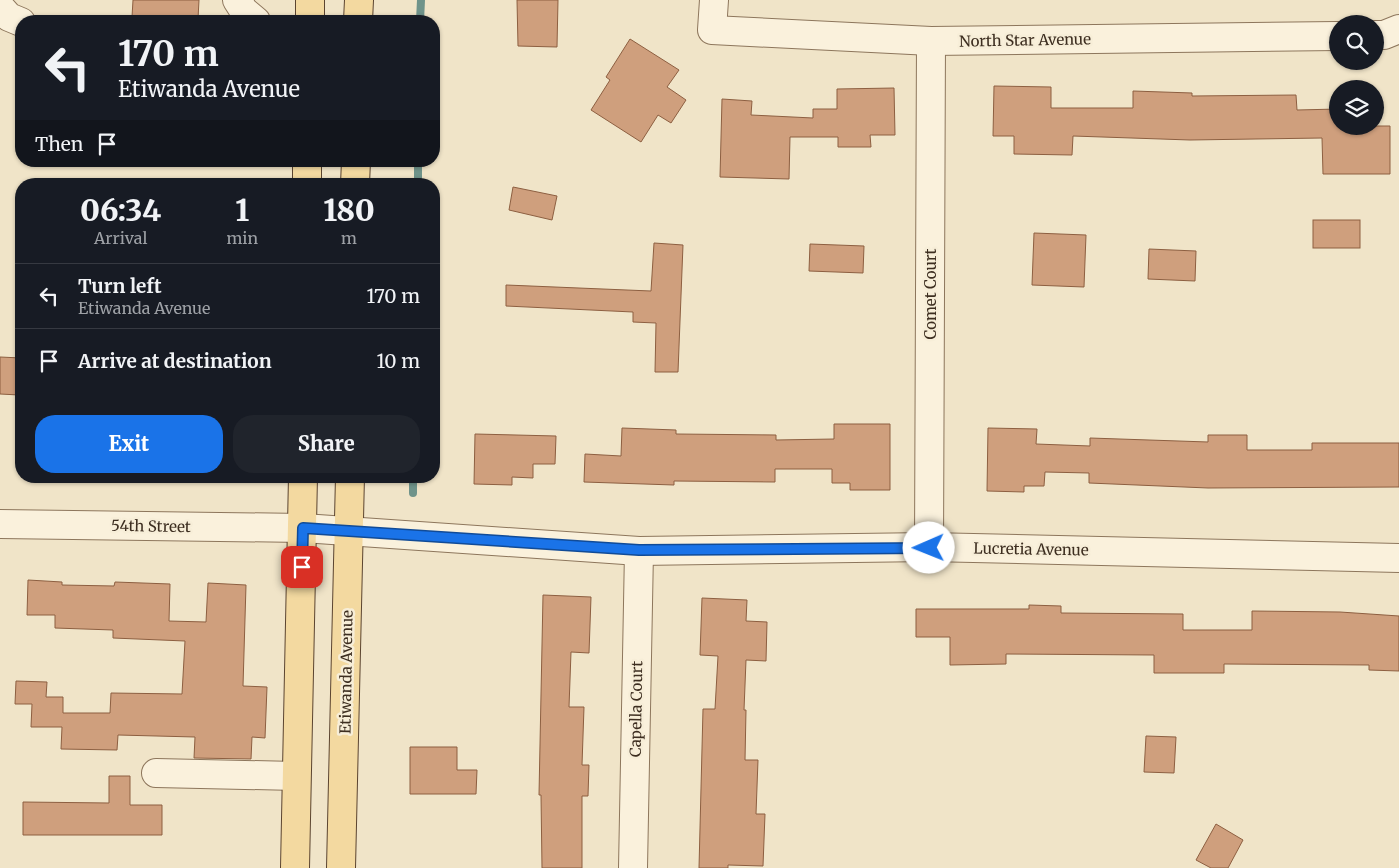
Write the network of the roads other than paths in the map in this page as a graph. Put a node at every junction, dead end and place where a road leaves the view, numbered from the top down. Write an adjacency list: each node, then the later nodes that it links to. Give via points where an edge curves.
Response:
1 (237, 0): 6 (street)
2 (310, 0): 7 (main road)
3 (359, 0): 8 (main road)
4 (714, 0): 13 (street, North Star Avenue, via 712,30)
5 (0, 7): 9 (street)
6 (249, 15)
7 (310, 15)
8 (358, 15)
9 (15, 19)
10 (1399, 29): 11 (street)
11 (1384, 35)
12 (1329, 36): 13 (street, North Star Avenue)
13 (931, 41): 19 (street, Comet Court)
14 (303, 483): 17 (main road)
15 (350, 483): 18 (main road, Etiwanda Avenue)
16 (0, 524): 17 (street, 54th Street)
17 (303, 528): 18 (street, Lucretia Avenue); 23 (main road)
18 (349, 531): 20 (street, Lucretia Avenue); 25 (main road, Etiwanda Avenue)
19 (929, 548): 20 (street, Lucretia Avenue); 21 (street, Lucretia Avenue)
20 (639, 550): 26 (street, Capella Court)
21 (1399, 558)
22 (156, 773): 23 (street)
23 (296, 776): 24 (main road)
24 (295, 868)
25 (341, 868)
26 (633, 868)

